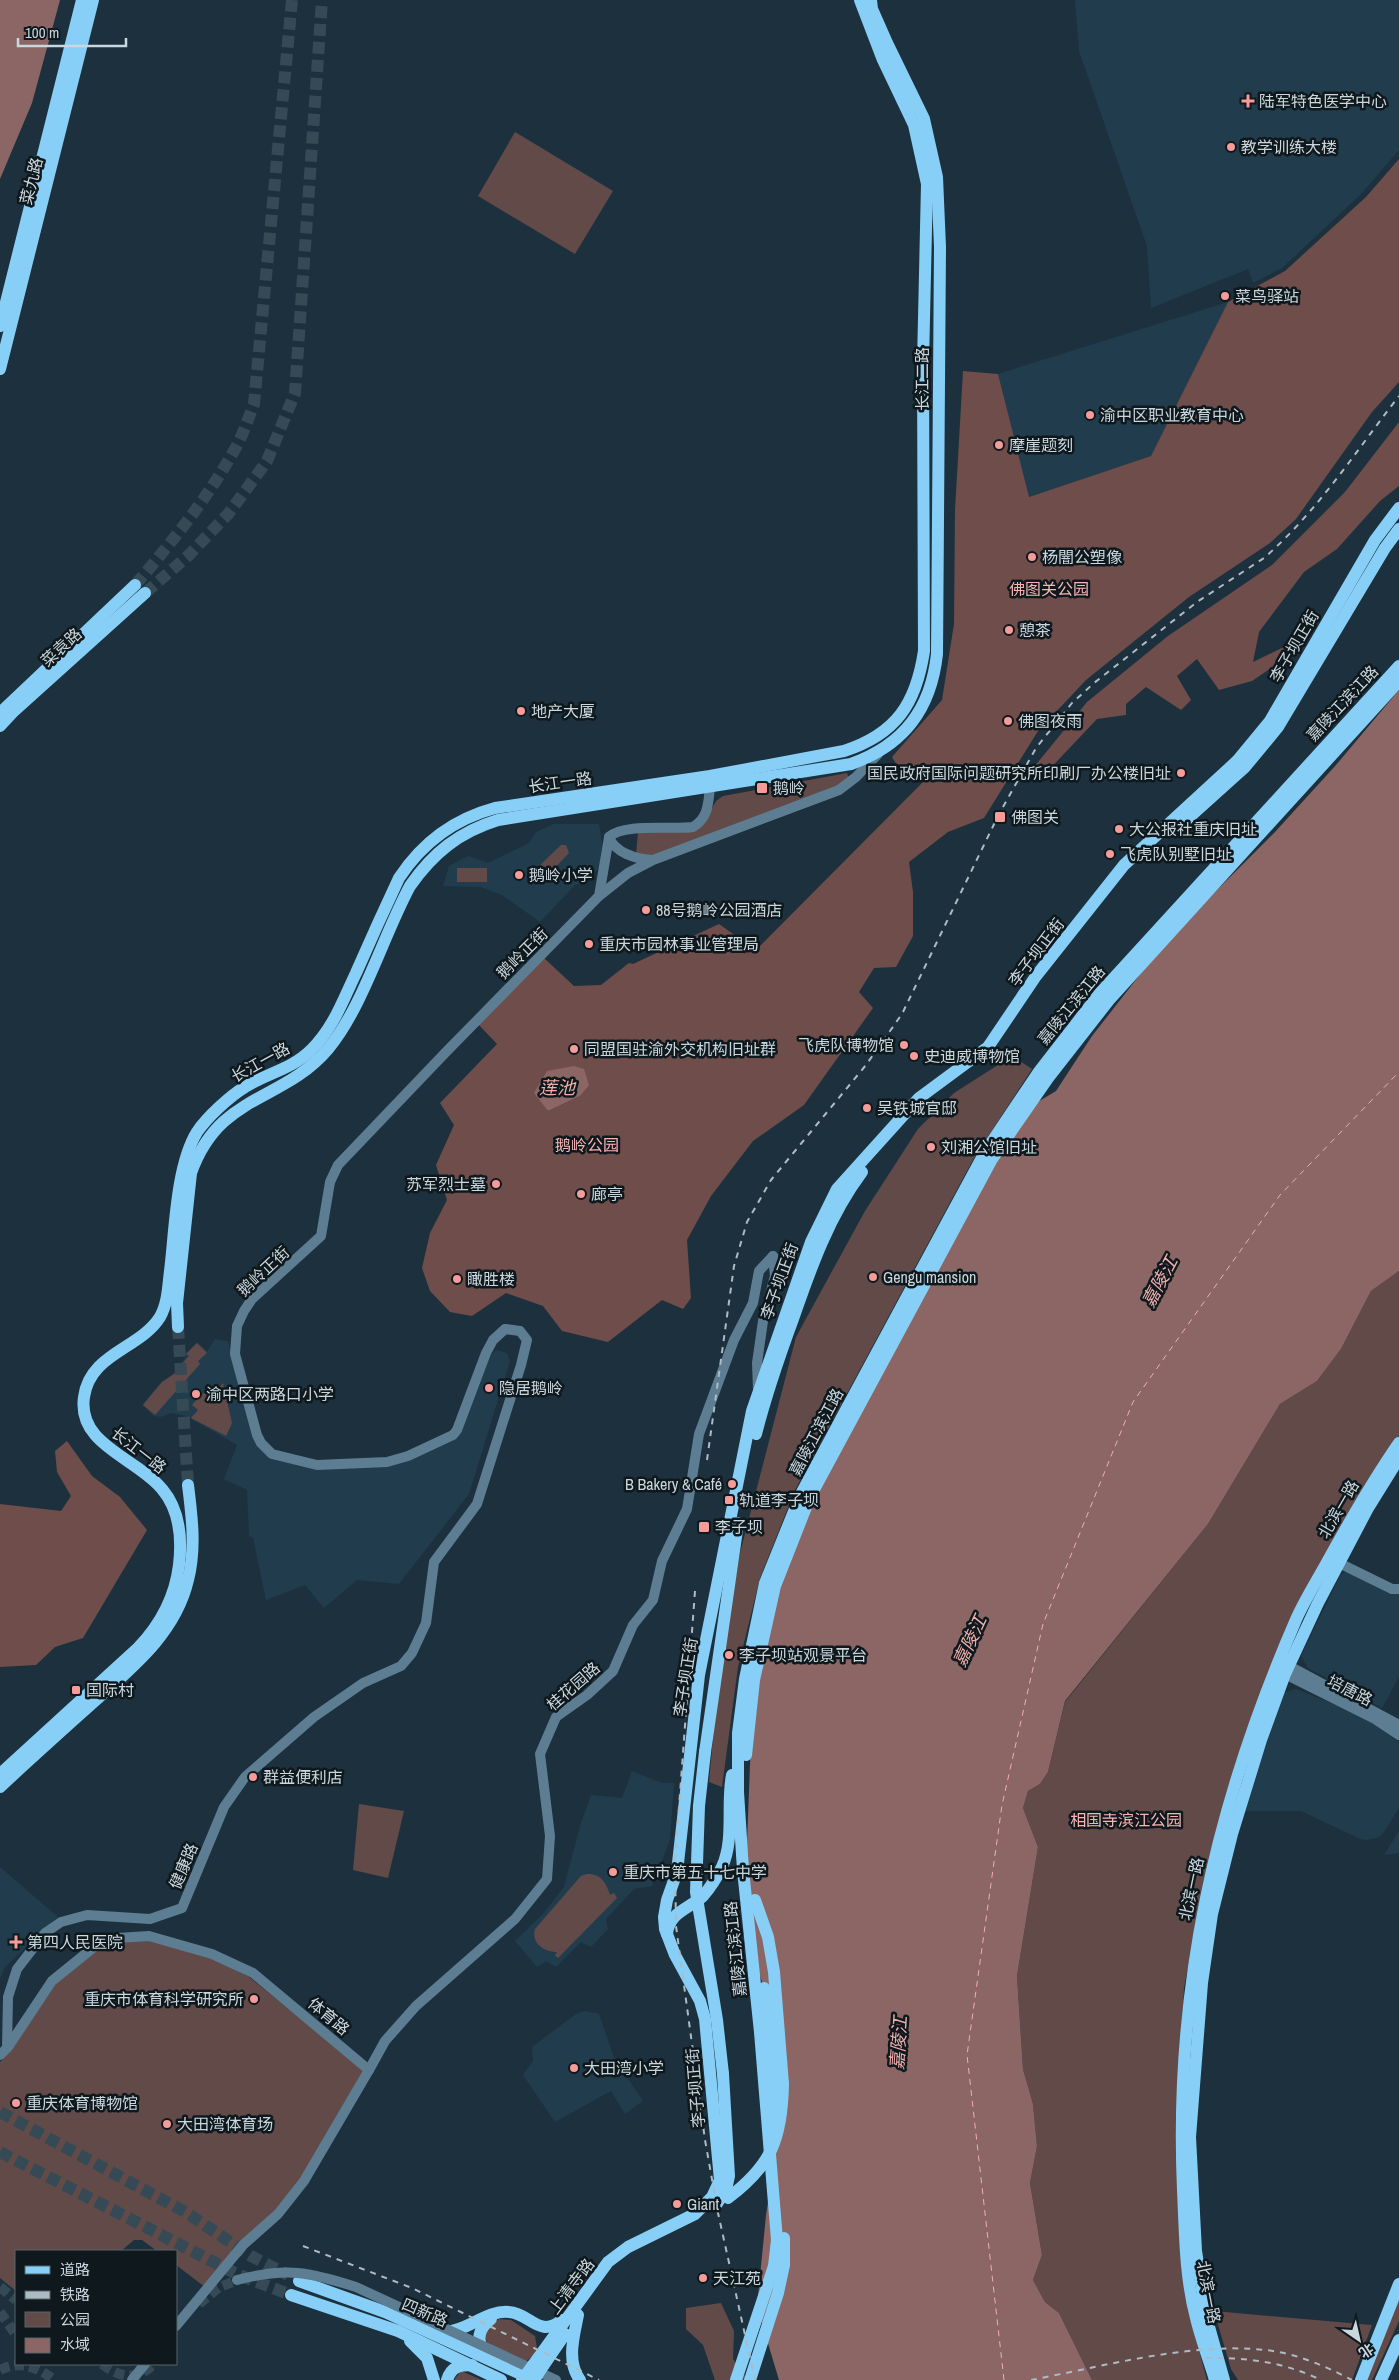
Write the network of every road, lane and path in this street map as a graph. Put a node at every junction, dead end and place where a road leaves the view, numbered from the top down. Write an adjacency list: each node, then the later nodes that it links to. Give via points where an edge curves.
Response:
1 (82, 0): 5 (main road, 菜九路)
2 (94, 0): 6 (main road, 菜九路)
3 (860, 0): 13 (main road, 长江二路, via 883,60 914,125 927,184 923,363 924,651 912,698)
4 (871, 0): 14 (main road, 长江二路, via 887,43 924,119 937,177 940,247 938,654 925,703 905,731)
5 (0, 326)
6 (0, 369)
7 (1399, 508): 15 (main road, 李子坝正街, via 1375,540 1270,721)
8 (1399, 529): 15 (main road, 李子坝正街, via 1278,727)
9 (1399, 666): 31 (main road, 嘉陵江滨江路, via 1100,993 1038,1073 985,1152 801,1494 765,1584 745,1679)
10 (1399, 681): 35 (main road, 嘉陵江滨江路, via 1109,1000 1048,1078 992,1159 810,1497 775,1586 754,1680 744,1794)
11 (0, 713): 12 (main road, 菜袁路, via 140,589)
12 (0, 726)
13 (884, 733): 21 (main road, 长江一路, via 860,746 835,753 710,776 495,808 476,813 431,840 399,878 336,1016 320,1040 288,1068 244,1087 197,1132 182,1170 167,1292)
14 (880, 752): 16 (main road, 长江一路, via 836,768); 18 (street, 鹅岭正街, via 839,790)
15 (1241, 764): 19 (main road, 李子坝正街)
16 (710, 788): 17 (street, via 704,819 693,827 626,830); 21 (main road, 长江一路, via 498,820 469,830 429,860 410,886 350,1016 329,1048 293,1078 232,1114 207,1138 191,1173 178,1327 172,1314)
17 (609, 837): 18 (street, via 616,848 635,858); 20 (street)
18 (653, 860): 20 (street, 鹅岭正街, via 628,873)
19 (1116, 881): 22 (main road, 李子坝正街, via 1036,976 988,1047 919,1098 837,1189 811,1242); 39 (main road, 李子坝正街, bridge, via 1041,982 996,1051 936,1094 872,1159 848,1191 817,1249 766,1395 732,1556 698,1825 696,1892 717,2020 729,2176 726,2190)
20 (599, 896): 29 (street, 鹅岭正街, via 338,1165 330,1182 321,1236 252,1299 237,1326 235,1354 261,1442 279,1457 326,1466 387,1462 453,1435 493,1340 505,1329 520,1331 526,1340 477,1504 434,1562 426,1623 412,1653 401,1666)
21 (160, 1316): 25 (main road, 长江一路, via 144,1333 107,1358 96,1370 88,1382 83,1408 85,1418 98,1438 146,1473)
22 (758, 1391): 36 (main road, 李子坝正街, via 699,1675 677,1872 666,1900); 38 (street, 桂花园路, via 757,1363 763,1321 775,1276 773,1256 759,1271 752,1303 734,1340 699,1434 687,1509 662,1561 654,1600 633,1625 613,1671 587,1696 556,1717 540,1754 550,1836 547,1879 515,1919 416,2006 389,2036)
23 (1399, 1442): 65 (main road, 北滨一路, via 1374,1480 1296,1620 1261,1706 1227,1807 1202,1908 1190,1987 1181,2141 1186,2252 1195,2317)
24 (1399, 1458): 26 (main road, 北滨一路)
25 (162, 1489): 33 (main road, 长江一路, via 170,1499 177,1518 181,1551 175,1587 158,1625 138,1648); 34 (main road, via 179,1499 186,1495 188,1485 192,1530 191,1563 185,1591 166,1630 144,1656)
26 (1339, 1563): 27 (street, via 1392,1589); 28 (main road, 北滨一路)
27 (1399, 1589)
28 (1287, 1670): 30 (street, 培唐路); 32 (street, 培唐路); 66 (main road, 北滨一路, via 1232,1834 1212,1914 1202,1983 1190,2137 1196,2242 1206,2316)
29 (364, 1682): 37 (street, 健康路, via 314,1717 245,1777 224,1807 182,1908 150,1919 87,1915 61,1922 45,1933 17,1969 8,1997)
30 (1399, 1725)
31 (738, 1733): 36 (main road, via 729,1792 728,1850 722,1866 702,1896 673,1918); 63 (main road, 嘉陵江滨江路, bridge, via 742,1870 760,2023 777,2240 774,2266)
32 (1399, 1735)
33 (0, 1774)
34 (0, 1787)
35 (755, 1900): 39 (main road, bridge, via 768,1937 774,1972 783,2116 768,2160 751,2181); 64 (main road, 嘉陵江滨江路, bridge, via 770,2032 784,2256 778,2293)
36 (667, 1937): 40 (main road, 李子坝正街, via 700,2001 704,2019 720,2180 702,2209)
37 (4, 2052): 38 (street, 体育路, via 52,1981 94,1947 117,1938 149,1936 212,1954 253,1973)
38 (369, 2070): 47 (street, via 304,2181 278,2214 243,2245)
39 (704, 2217): 40 (main road, 李子坝正街)
40 (664, 2233): 45 (main road, 上清寺路, via 618,2254); 46 (main road, 上清寺路, via 622,2261)
41 (238, 2280): 61 (street, bridge, via 277,2272 322,2276 356,2287)
42 (299, 2281): 48 (main road, 四新路)
43 (1399, 2284): 67 (main road)
44 (291, 2295): 49 (main road, 四新路)
45 (579, 2301): 48 (main road, via 563,2320 548,2328 505,2312 453,2332); 54 (main road, 上清寺路)
46 (578, 2315): 54 (main road, 上清寺路); 62 (main road, via 571,2348)
47 (178, 2324)
48 (426, 2330): 51 (main road, 四新路)
49 (398, 2331): 53 (main road, 四新路); 56 (main road, via 427,2358)
50 (1399, 2340): 68 (main road)
51 (497, 2362): 54 (main road, via 484,2352 480,2344 480,2330 495,2317 509,2315 541,2335 543,2345); 60 (main road, 四新路)
52 (144, 2365): 55 (street)
53 (472, 2365): 57 (main road, via 455,2368); 58 (main road, 四新路)
54 (538, 2366): 59 (main road, 上清寺路, bridge); 60 (main road, 上清寺路, bridge)
55 (132, 2380)
56 (434, 2380)
57 (447, 2380)
58 (501, 2380)
59 (522, 2380)
60 (534, 2380)
61 (556, 2380)
62 (580, 2380)
63 (736, 2380)
64 (750, 2380)
65 (1215, 2380)
66 (1224, 2380)
67 (1362, 2380)
68 (1381, 2380)

